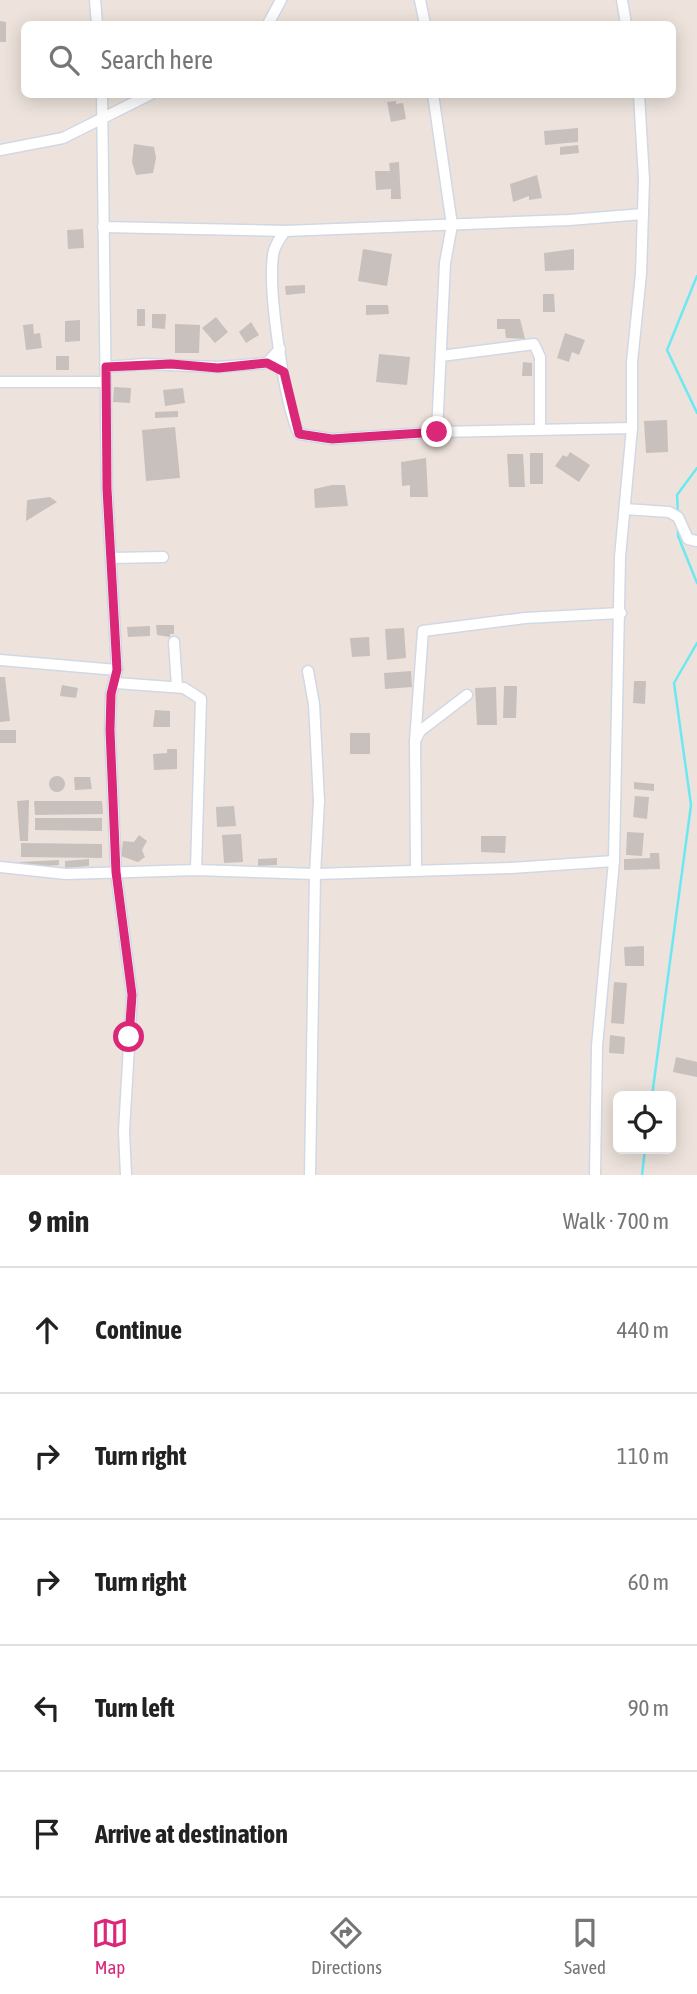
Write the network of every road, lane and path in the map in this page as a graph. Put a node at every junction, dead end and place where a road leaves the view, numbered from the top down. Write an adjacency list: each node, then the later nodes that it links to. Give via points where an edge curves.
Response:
1 (95, 0): 5 (street)
2 (281, 0): 6 (street)
3 (420, 0): 7 (street)
4 (622, 0): 8 (street)
5 (97, 21)
6 (270, 21)
7 (424, 21)
8 (626, 21)
9 (102, 98): 13 (street)
10 (143, 98): 13 (street)
11 (434, 98): 16 (street)
12 (640, 98): 15 (street)
13 (104, 119): 14 (street, via 63,138); 17 (street)
14 (0, 150)
15 (643, 214): 16 (street); 26 (street)
16 (452, 225): 18 (street); 20 (street, via 445,263)
17 (103, 227): 18 (street); 22 (street)
18 (285, 231): 19 (street, via 273,255)
19 (280, 349): 21 (street); 23 (street)
20 (441, 356): 27 (street, via 534,344 540,357); 28 (street)
21 (267, 363): 22 (street, via 218,368); 23 (street)
22 (106, 367): 25 (street)
23 (284, 372): 28 (street, via 299,434 332,439)
24 (0, 382): 25 (street)
25 (105, 383): 32 (street)
26 (632, 428): 27 (street); 29 (street)
27 (540, 429): 28 (street)
28 (437, 432)
29 (625, 509): 30 (street, via 668,512 678,517 688,538); 33 (street)
30 (697, 541)
31 (163, 557): 32 (street)
32 (111, 558): 36 (street)
33 (621, 613): 41 (street, via 525,618 422,631); 42 (street)
34 (174, 642): 39 (street)
35 (0, 660): 36 (street)
36 (117, 670): 38 (street)
37 (308, 671): 47 (street, via 319,801)
38 (116, 683): 39 (street); 46 (street, via 111,694 110,730)
39 (177, 687): 45 (street, via 201,699)
40 (467, 695): 41 (street, via 420,731)
41 (415, 741): 44 (street)
42 (614, 861): 44 (street); 50 (street, via 597,1046)
43 (0, 867): 46 (street, via 66,874)
44 (416, 869): 47 (street)
45 (196, 870): 46 (street); 47 (street)
46 (116, 872): 48 (street, via 132,995)
47 (314, 874): 49 (street)
48 (126, 1175)
49 (310, 1175)
50 (595, 1175)

